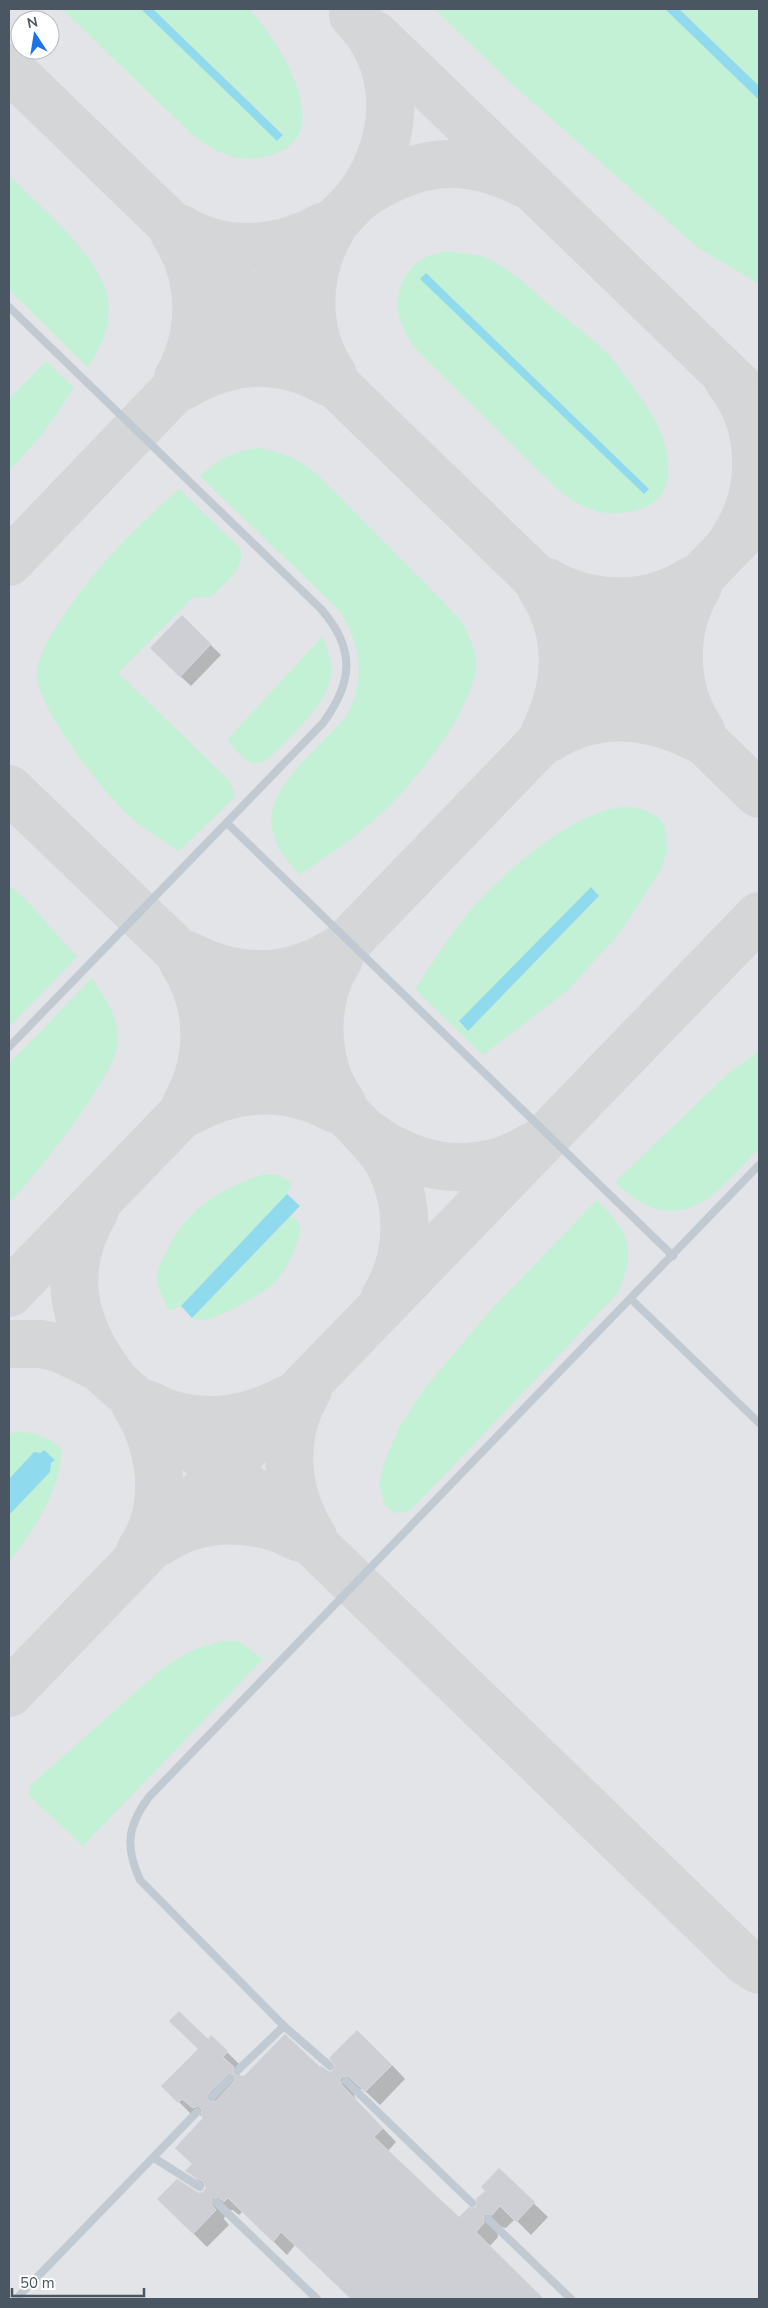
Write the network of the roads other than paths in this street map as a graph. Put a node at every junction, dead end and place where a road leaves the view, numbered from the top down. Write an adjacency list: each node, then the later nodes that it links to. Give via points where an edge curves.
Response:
1 (9, 307): 2 (lane, via 321,609 338,633 347,662 346,677 336,705 324,723)
2 (227, 823): 3 (lane); 5 (lane)
3 (9, 1047)
4 (759, 1165): 5 (lane)
5 (673, 1256): 6 (lane)
6 (631, 1299): 7 (lane); 8 (lane, via 149,1797 133,1822 131,1851 140,1880)
7 (759, 1423)
8 (284, 2026): 9 (lane); 10 (lane)
9 (330, 2066)
10 (238, 2070)
11 (230, 2078): 13 (lane)
12 (346, 2081): 18 (lane)
13 (212, 2097)
14 (197, 2112): 15 (lane)
15 (154, 2158): 16 (lane); 20 (lane)
16 (200, 2187)
17 (216, 2202): 21 (lane)
18 (472, 2203)
19 (488, 2219): 22 (lane)
20 (16, 2299)
21 (317, 2299)
22 (571, 2299)

